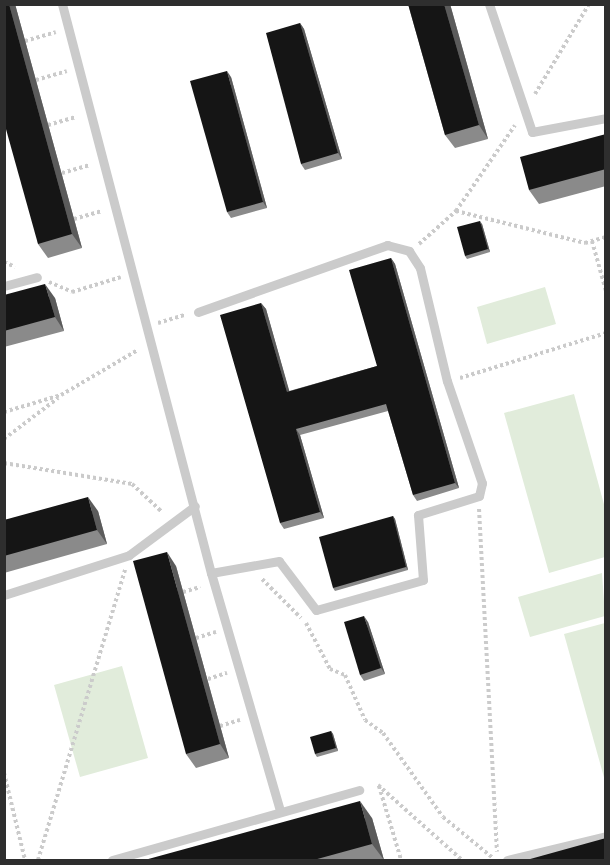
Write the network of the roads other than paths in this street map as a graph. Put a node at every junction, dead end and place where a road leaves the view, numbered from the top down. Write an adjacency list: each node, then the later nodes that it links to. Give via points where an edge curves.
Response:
1 (62, 4): 7 (lane)
2 (489, 4): 3 (lane, via 532,132)
3 (606, 118)
4 (38, 277): 5 (lane)
5 (4, 286)
6 (198, 312): 8 (lane, via 387,245 409,250 420,268 447,381 482,483 479,496 429,507 417,515 423,580 316,610 279,561)
7 (195, 506): 8 (lane); 9 (lane, via 129,555)
8 (211, 573): 11 (lane)
9 (4, 595)
10 (359, 790): 11 (lane)
11 (280, 810): 13 (lane)
12 (606, 836): 14 (lane)
13 (112, 861)
14 (507, 861)

